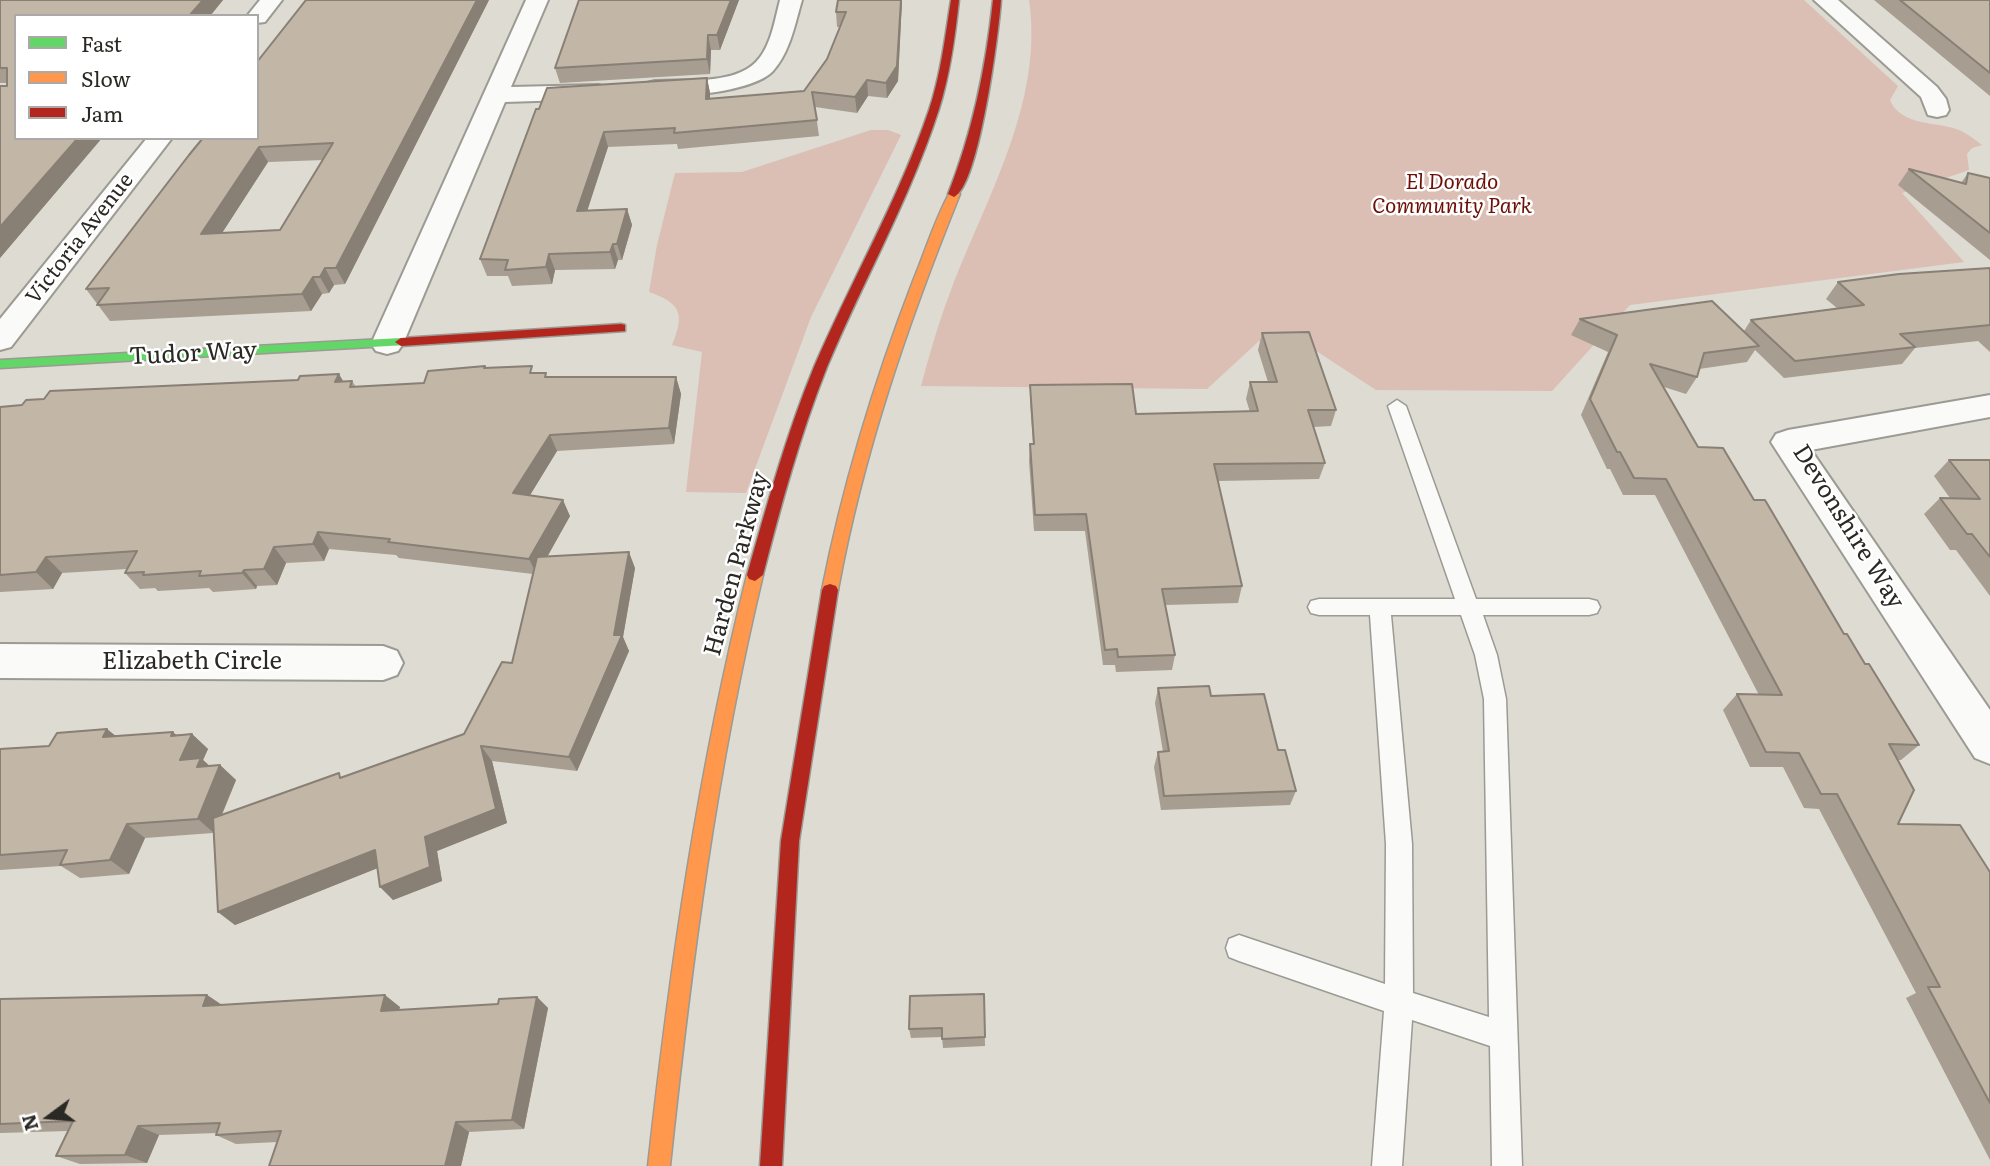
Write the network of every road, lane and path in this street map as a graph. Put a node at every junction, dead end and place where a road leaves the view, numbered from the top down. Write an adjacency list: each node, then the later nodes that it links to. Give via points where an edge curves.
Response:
1 (271, 0): 7 (street)
2 (537, 0): 8 (street)
3 (791, 0): 8 (street, via 770,59 754,75 731,82)
4 (955, 0): 27 (street, Harden Parkway, via 941,84 925,135 837,328 802,416 769,520 704,803)
5 (997, 0): 28 (street, via 982,114 876,400 837,549 790,841)
6 (1825, 0): 9 (street, via 1929,92)
7 (259, 15)
8 (496, 96): 13 (street)
9 (1937, 110)
10 (158, 140): 12 (street, Victoria Avenue)
11 (621, 328): 13 (street, Tudor Way)
12 (0, 340)
13 (387, 344): 14 (street, Tudor Way)
14 (0, 364)
15 (1397, 405): 19 (lane)
16 (1990, 406): 23 (street, Devonshire Way, via 1788,442)
17 (1319, 607): 18 (lane)
18 (1380, 607): 19 (lane); 25 (lane, via 1399,844)
19 (1469, 607): 20 (lane); 26 (lane, via 1486,655 1494,699)
20 (1589, 607)
21 (0, 661): 22 (street, Elizabeth Circle)
22 (383, 663)
23 (1990, 746)
24 (1239, 948): 25 (lane)
25 (1399, 1002): 26 (lane); 29 (lane)
26 (1503, 1036): 30 (lane)
27 (659, 1166)
28 (771, 1166)
29 (1387, 1166)
30 (1507, 1166)

